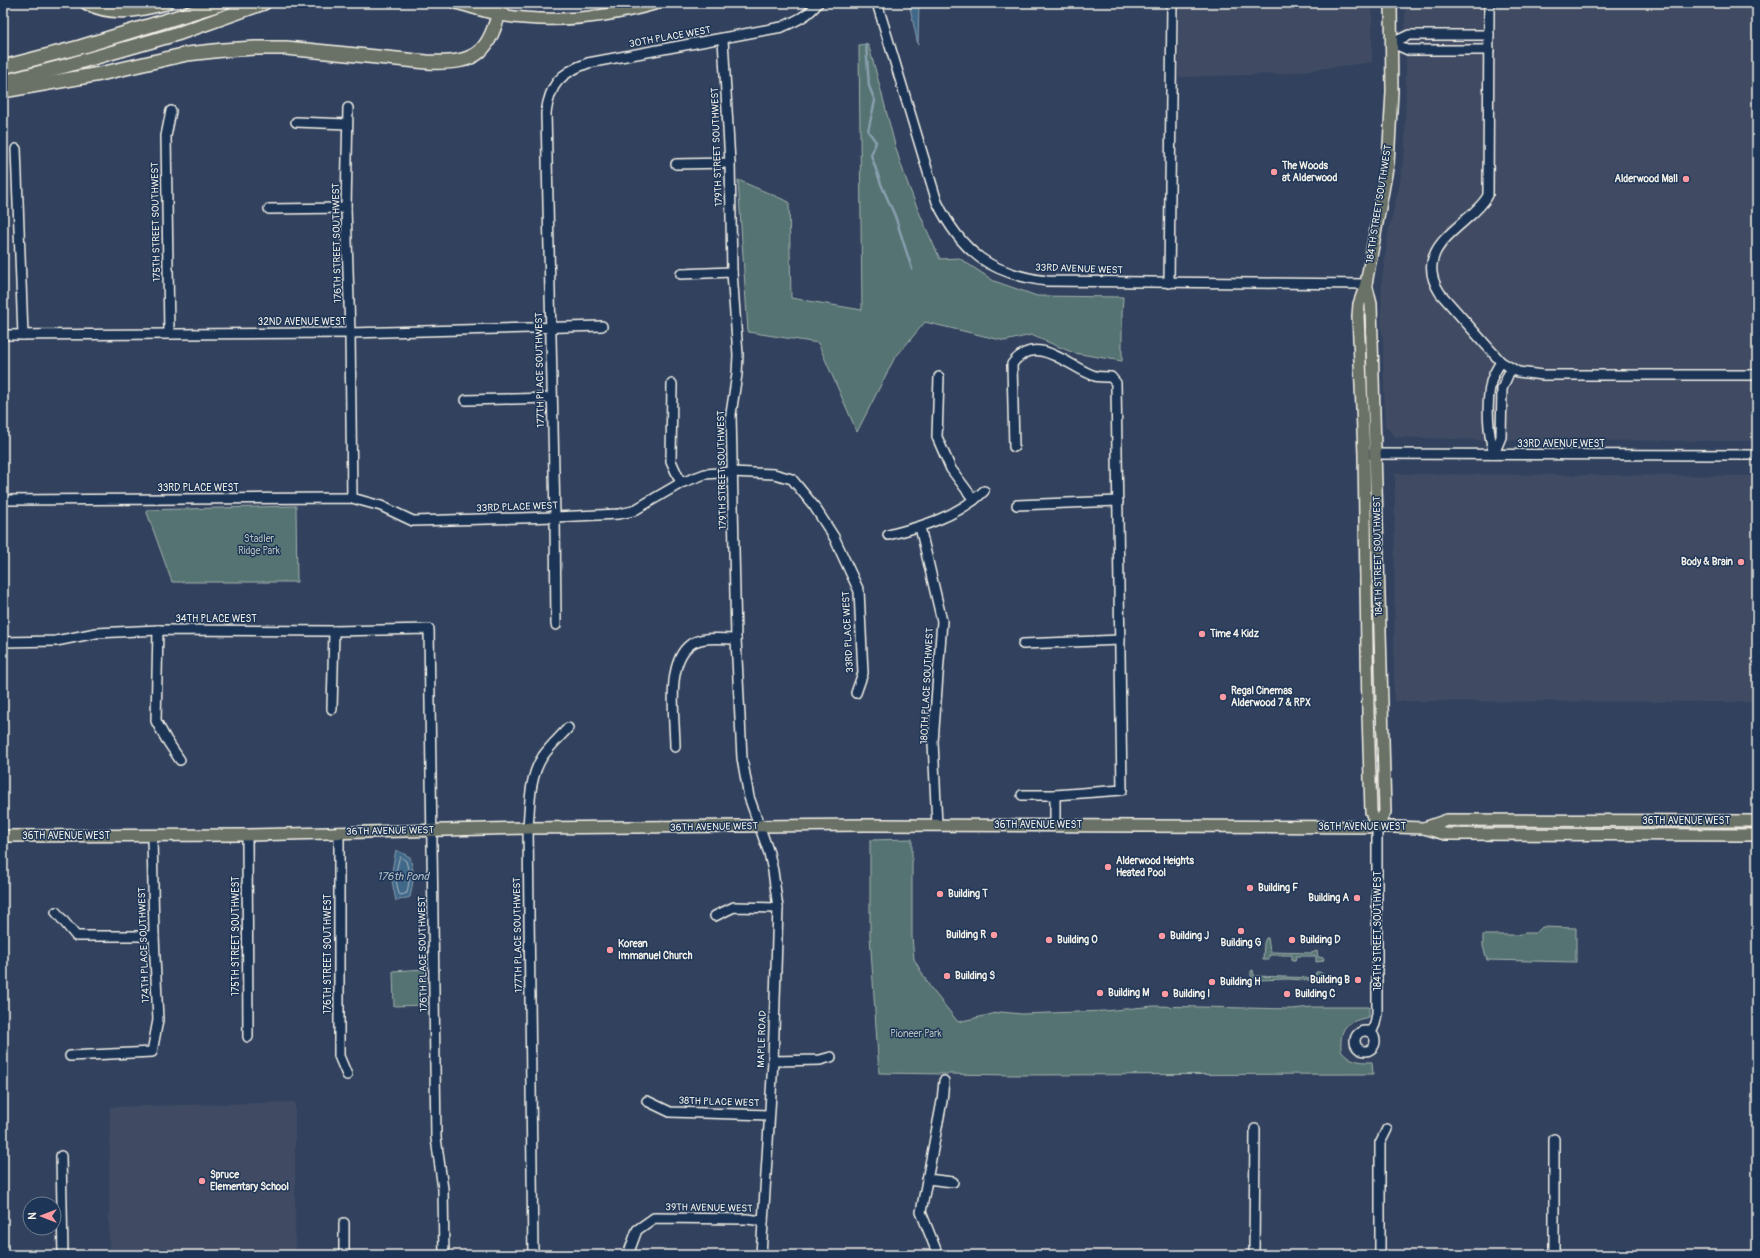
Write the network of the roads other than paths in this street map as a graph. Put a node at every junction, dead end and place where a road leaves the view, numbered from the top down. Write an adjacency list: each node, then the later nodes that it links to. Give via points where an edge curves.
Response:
1 (87, 3): 2 (highway, via 96,8 126,11)
2 (166, 3)
3 (223, 3): 17 (highway, via 80,48)
4 (264, 3): 18 (highway, via 180,33)
5 (456, 3): 12 (main road)
6 (658, 3): 12 (main road, via 580,19 542,19)
7 (818, 3): 14 (street, 30TH PLACE WEST, via 798,21 782,27)
8 (877, 3): 32 (street, 33RD AVENUE WEST, via 937,202 960,241 979,258 1000,270 1024,278 1048,281)
9 (1172, 3): 32 (street)
10 (1391, 3): 15 (main road, 184TH STREET SOUTHWEST)
11 (1489, 3): 13 (street)
12 (500, 9): 19 (highway, via 490,41 479,54 464,61 427,62 286,48 255,48 187,54 100,74)
13 (1489, 35): 15 (street, via 1409,35); 16 (street)
14 (723, 39): 22 (street, 30TH PLACE WEST, via 588,63 574,68 554,85); 27 (street, 179TH STREET SOUTHWEST)
15 (1392, 43): 16 (street, via 1408,50); 33 (main road, 184TH STREET SOUTHWEST, via 1388,163)
16 (1489, 50): 40 (street, via 1488,195 1439,245 1431,265 1434,285)
17 (3, 67)
18 (3, 82)
19 (3, 91)
20 (348, 108): 24 (street, 176TH STREET SOUTHWEST)
21 (171, 111): 36 (street, 175TH STREET SOUTHWEST, via 166,136)
22 (546, 113): 35 (street, 177TH PLACE SOUTHWEST)
23 (296, 122): 24 (street)
24 (347, 124): 28 (street, 176TH STREET SOUTHWEST)
25 (16, 149): 39 (street)
26 (676, 164): 27 (street)
27 (730, 164): 30 (street, 179TH STREET SOUTHWEST)
28 (346, 208): 29 (street); 37 (street, 176TH STREET SOUTHWEST)
29 (269, 209)
30 (732, 272): 31 (street); 52 (street, 179TH STREET SOUTHWEST, via 738,355 731,414)
31 (681, 274)
32 (1169, 283): 33 (street, 33RD AVENUE WEST)
33 (1366, 284): 48 (main road, 184TH STREET SOUTHWEST, via 1372,304); 49 (main road, 184TH STREET SOUTHWEST, via 1358,316)
34 (602, 326): 35 (street, 32ND AVENUE WEST)
35 (550, 328): 37 (street, 32ND AVENUE WEST); 45 (street, 177TH PLACE SOUTHWEST)
36 (168, 333): 37 (street, 32ND AVENUE WEST); 39 (street, 32ND AVENUE WEST)
37 (350, 333): 55 (street, 176TH STREET SOUTHWEST)
38 (3, 335): 39 (street, 32ND AVENUE WEST)
39 (23, 335)
40 (1501, 362): 41 (street); 50 (street, via 1490,390 1489,436)
41 (1511, 368): 42 (street, via 1527,374 1543,375); 50 (street, via 1502,389 1501,437)
42 (1757, 375)
43 (939, 377): 57 (street, via 937,437 951,469)
44 (672, 384): 53 (street, via 671,461)
45 (551, 398): 46 (street); 60 (street, 177TH PLACE SOUTHWEST)
46 (466, 400)
47 (1014, 446): 58 (street, via 1012,364 1018,356 1029,352 1042,352 1060,357 1095,376 1111,377 1116,384)
48 (1376, 453): 49 (street, 33RD AVENUE WEST); 50 (street, 33RD AVENUE WEST); 63 (main road, 184TH STREET SOUTHWEST)
49 (1364, 454): 72 (main road, 184TH STREET SOUTHWEST)
50 (1494, 454): 51 (street, 33RD AVENUE WEST)
51 (1757, 455)
52 (732, 472): 53 (street, 33RD PLACE WEST, via 705,474); 68 (street, 179TH STREET SOUTHWEST); 73 (street, 33RD PLACE WEST, via 774,474 792,479 834,537 859,591 863,673)
53 (681, 483): 60 (street, 33RD PLACE WEST, via 633,511)
54 (984, 491): 57 (street)
55 (352, 498): 56 (street, 33RD PLACE WEST); 60 (street, 33RD PLACE WEST, via 381,506 413,521)
56 (3, 500)
57 (974, 500): 61 (street)
58 (1118, 501): 59 (street); 69 (street)
59 (1017, 505)
60 (555, 517): 64 (street, 177TH PLACE SOUTHWEST)
61 (920, 527): 62 (street); 82 (street, 180TH PLACE SOUTHWEST, via 942,621 933,742)
62 (888, 535)
63 (1378, 578): 72 (main road, via 1373,587 1374,653); 75 (main road, 184TH STREET SOUTHWEST)
64 (556, 625)
65 (429, 629): 67 (street, 34TH PLACE WEST); 88 (street, 176TH PLACE SOUTHWEST)
66 (158, 630): 67 (street, 34TH PLACE WEST); 70 (street, 34TH PLACE WEST, via 96,633 56,642); 78 (street, via 156,720)
67 (334, 631): 74 (street)
68 (736, 639): 77 (street, via 708,640 691,644 683,651 674,675); 84 (street, 179TH STREET SOUTHWEST, via 742,758 749,797)
69 (1120, 640): 71 (street); 80 (street, via 1122,790)
70 (3, 642)
71 (1023, 644)
72 (1368, 661): 75 (main road, via 1374,669 1375,695); 85 (main road, 184TH STREET SOUTHWEST, via 1372,812)
73 (856, 693)
74 (332, 709)
75 (1382, 714): 85 (main road, 184TH STREET SOUTHWEST, via 1385,812)
76 (568, 728): 86 (street, 177TH PLACE SOUTHWEST, via 536,769 531,788)
77 (675, 747)
78 (180, 760)
79 (1022, 795): 80 (street)
80 (1055, 795): 83 (street)
81 (1757, 821): 87 (main road, 36TH AVENUE WEST, via 1447,820)
82 (937, 825): 83 (main road, 36TH AVENUE WEST); 84 (main road, 36TH AVENUE WEST)
83 (1055, 825): 85 (main road, 36TH AVENUE WEST)
84 (759, 826): 86 (main road, 36TH AVENUE WEST); 94 (street, MAPLE ROAD, via 773,871)
85 (1377, 827): 87 (main road, 36TH AVENUE WEST); 98 (street, 184TH STREET SOUTHWEST, via 1377,1013 1376,1024)
86 (528, 828): 88 (main road, 36TH AVENUE WEST); 118 (street, 177TH PLACE SOUTHWEST)
87 (1424, 828): 91 (main road, 36TH AVENUE WEST, via 1445,834)
88 (432, 830): 89 (main road, 36TH AVENUE WEST); 117 (street, 176TH PLACE SOUTHWEST, via 436,1138 443,1189)
89 (339, 832): 90 (main road, 36TH AVENUE WEST); 103 (street, 176TH STREET SOUTHWEST, via 339,1056)
90 (247, 835): 93 (main road, 36TH AVENUE WEST); 99 (street, 175TH STREET SOUTHWEST)
91 (1757, 835)
92 (3, 836): 93 (main road, 36TH AVENUE WEST)
93 (152, 836): 97 (street, 174TH PLACE SOUTHWEST)
94 (778, 908): 96 (street, via 734,907); 102 (street, MAPLE ROAD)
95 (56, 912): 97 (street, via 76,936)
96 (715, 916)
97 (154, 936): 100 (street, 174TH PLACE SOUTHWEST, via 158,1020 152,1052)
98 (1371, 1033)
99 (248, 1037)
100 (70, 1056)
101 (831, 1057): 102 (street, via 820,1060)
102 (773, 1061): 106 (street, MAPLE ROAD)
103 (347, 1075)
104 (944, 1081): 111 (street)
105 (647, 1101): 106 (street, 38TH PLACE WEST, via 670,1112)
106 (769, 1115): 113 (street, MAPLE ROAD)
107 (1255, 1129): 122 (street)
108 (1387, 1129): 123 (street, via 1380,1143)
109 (1554, 1139): 124 (street)
110 (61, 1156): 115 (street)
111 (927, 1179): 112 (street); 121 (street, via 921,1212)
112 (952, 1182)
113 (763, 1221): 119 (street, 39TH AVENUE WEST, via 654,1218 636,1230); 120 (street, MAPLE ROAD)
114 (344, 1223): 116 (street)
115 (63, 1255)
116 (344, 1255)
117 (444, 1255)
118 (533, 1255)
119 (630, 1255)
120 (761, 1255)
121 (938, 1255)
122 (1254, 1255)
123 (1380, 1255)
124 (1554, 1255)

